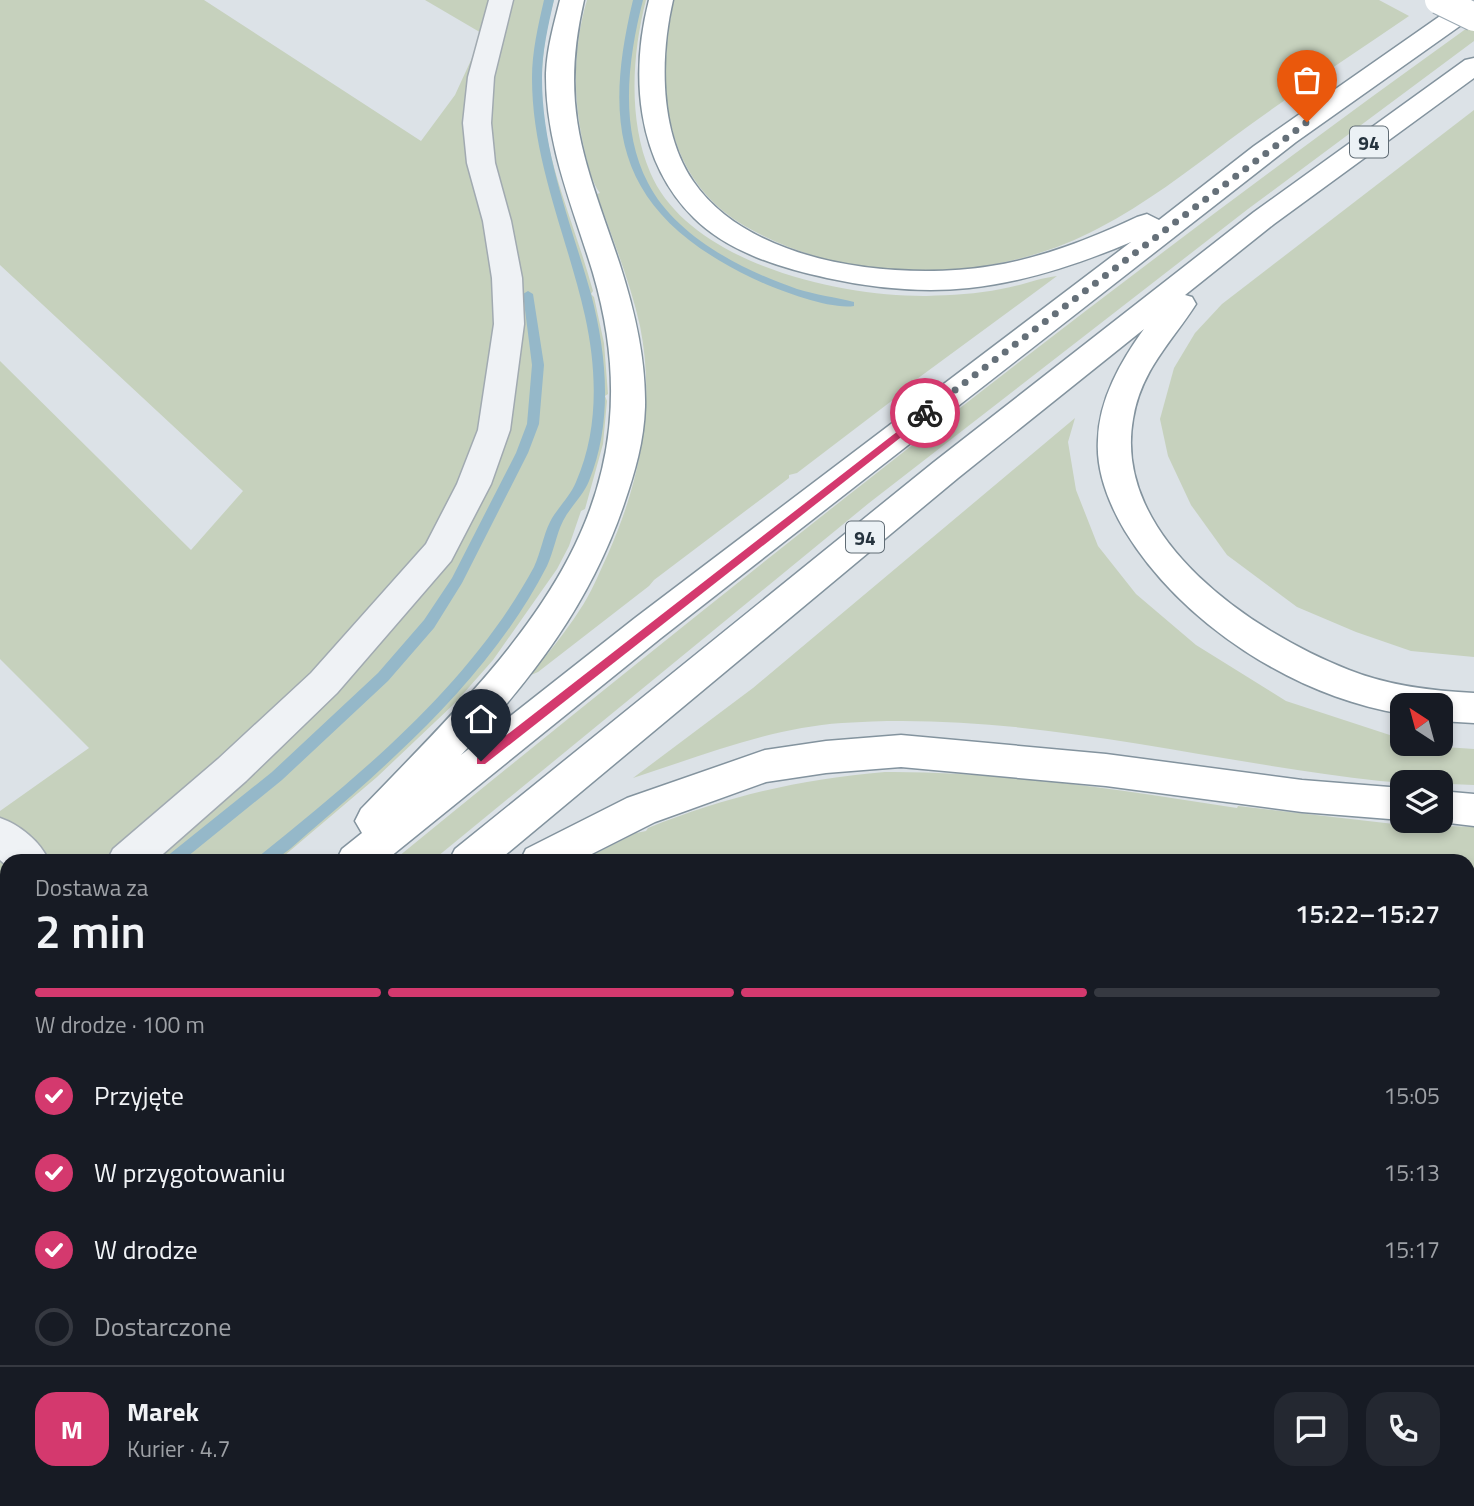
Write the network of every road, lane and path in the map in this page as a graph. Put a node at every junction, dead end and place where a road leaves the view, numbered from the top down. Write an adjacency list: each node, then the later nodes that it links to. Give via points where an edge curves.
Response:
1 (501, 0): 18 (lane, via 481,77 477,123 481,163 498,221 509,324 495,430 474,484 439,552 324,683)
2 (572, 0): 19 (main road, via 563,29 560,101 565,145 617,305 625,348 627,428 618,473 573,586 530,648)
3 (662, 0): 8 (main road, via 651,71 654,104 669,162 682,187 699,207 751,243 822,270 928,281 1009,273 1047,263 1094,248 1166,214)
4 (1438, 0): 6 (main road, bridge)
5 (1474, 4): 8 (main road)
6 (1474, 17)
7 (1474, 66): 9 (main road, 94)
8 (1286, 137): 20 (main road, via 648,628)
9 (1265, 218): 10 (main road, via 1143,351 1129,380 1116,430 1115,459 1122,494 1136,525 1164,562 1248,636 1299,665); 21 (main road, 94, via 936,479)
10 (1390, 696)
11 (1453, 706): 12 (main road)
12 (1474, 708)
13 (1390, 803): 22 (main road, via 901,751 765,766 641,810)
14 (1453, 808): 15 (main road)
15 (1474, 810)
16 (0, 835): 17 (lane)
17 (21, 854)
18 (135, 854)
19 (344, 854)
20 (365, 854)
21 (478, 854)
22 (554, 854)

